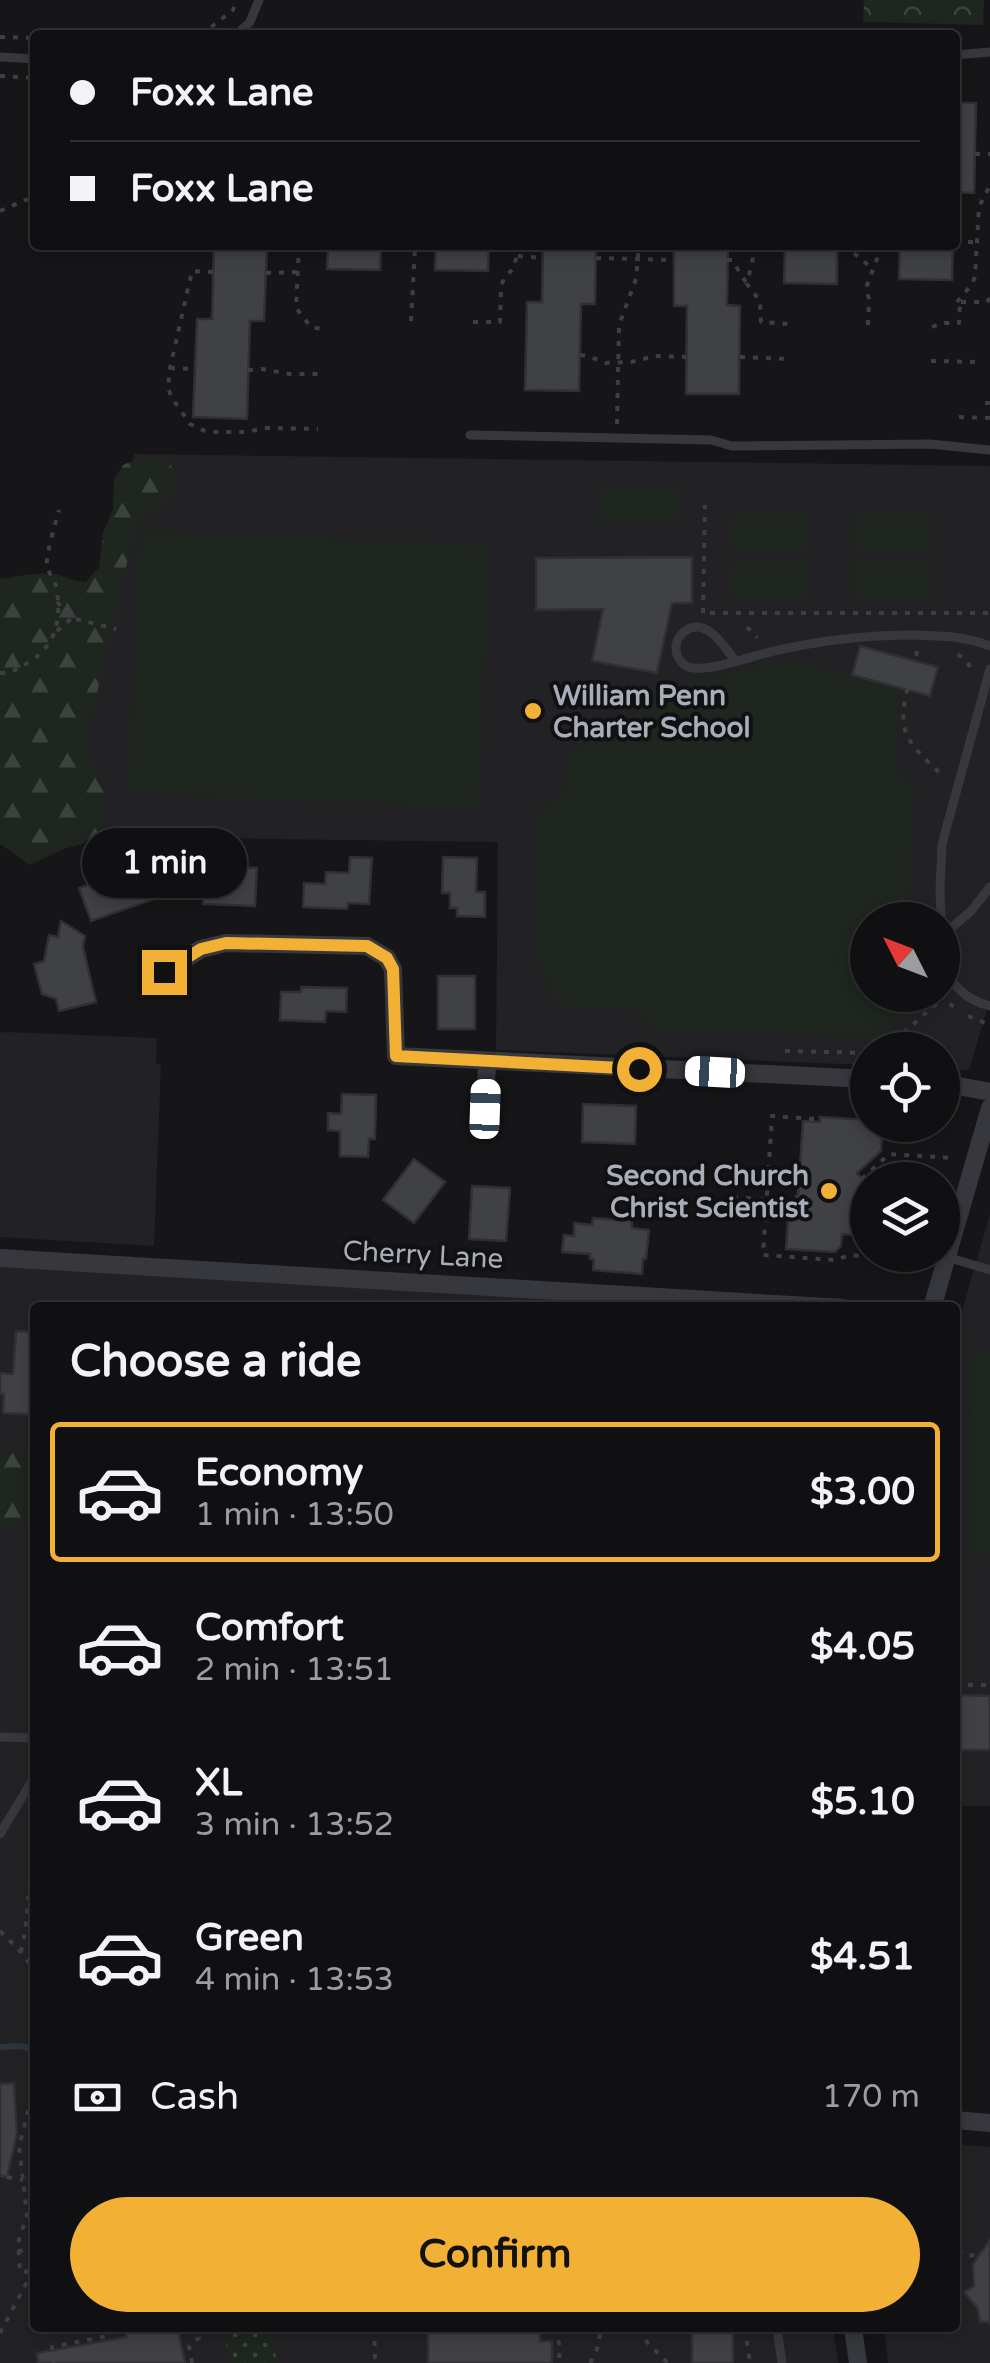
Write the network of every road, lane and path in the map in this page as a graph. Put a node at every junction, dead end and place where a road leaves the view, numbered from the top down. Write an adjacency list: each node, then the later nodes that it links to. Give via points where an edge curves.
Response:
1 (236, 0): 3 (path)
2 (258, 0): 4 (lane)
3 (207, 30)
4 (241, 30)
5 (0, 37): 6 (path)
6 (30, 38)
7 (990, 52): 8 (lane)
8 (960, 55)
9 (0, 57): 10 (lane)
10 (30, 59)
11 (0, 76): 12 (path)
12 (30, 78)
13 (975, 154): 14 (path)
14 (990, 154)
15 (990, 185): 19 (path, via 979,207)
16 (28, 198): 17 (path)
17 (0, 210)
18 (960, 242): 19 (path)
19 (978, 242): 39 (path, via 975,277)
20 (298, 250): 35 (path)
21 (414, 250): 40 (path)
22 (519, 250): 27 (path)
23 (639, 250): 30 (path)
24 (755, 250): 37 (path)
25 (850, 250): 33 (path)
26 (879, 250): 33 (path)
27 (518, 256): 28 (path); 41 (path, via 501,287 500,322)
28 (543, 258)
29 (596, 258): 30 (path)
30 (638, 259): 31 (path); 52 (path, via 619,326)
31 (674, 260)
32 (727, 260): 37 (path)
33 (873, 268): 43 (path, via 866,288)
34 (214, 272): 53 (path, via 192,270)
35 (298, 272): 36 (path); 45 (path, via 296,308 310,327)
36 (266, 273)
37 (748, 284): 42 (path, via 760,301 761,322)
38 (990, 298): 39 (path)
39 (960, 302): 44 (path, via 959,324)
40 (411, 321)
41 (473, 322)
42 (789, 324)
43 (868, 325)
44 (932, 326)
45 (321, 328)
46 (580, 355): 52 (path)
47 (686, 356): 52 (path)
48 (740, 357): 49 (path)
49 (788, 359)
50 (932, 361): 51 (path)
51 (980, 362)
52 (618, 363): 57 (path)
53 (170, 368): 54 (path); 60 (path, via 172,398 197,430)
54 (195, 369)
55 (248, 370): 56 (path)
56 (319, 374)
57 (617, 412)
58 (960, 417): 59 (path)
59 (990, 418)
60 (318, 428)
61 (470, 436): 62 (lane)
62 (990, 450)
63 (705, 505): 67 (path)
64 (59, 510): 65 (path, via 46,565)
65 (58, 602): 69 (path); 71 (path)
66 (692, 614): 67 (path)
67 (702, 614): 68 (path)
68 (990, 614)
69 (72, 618): 70 (path); 71 (path)
70 (116, 629)
71 (54, 634): 77 (path, via 39,656)
72 (990, 646): 75 (lane, via 956,637 860,636)
73 (927, 649): 79 (path, via 917,648 905,703 907,734)
74 (951, 651): 78 (path, via 969,664)
75 (734, 660): 75 (lane, via 688,667 676,645 689,628 702,628)
76 (990, 668): 81 (lane, via 942,844)
77 (0, 674)
78 (974, 682)
79 (946, 780)
80 (990, 886): 82 (lane)
81 (940, 902)
82 (960, 920)
83 (164, 972): 90 (street, via 201,949 226,943 367,946 393,969 396,1056)
84 (960, 991): 85 (lane)
85 (990, 1006)
86 (927, 1012): 87 (path)
87 (904, 1032)
88 (784, 1051): 89 (path)
89 (850, 1053)
90 (487, 1062): 91 (street); 95 (street)
91 (850, 1078)
92 (960, 1086): 93 (street)
93 (990, 1092)
94 (990, 1108): 102 (street)
95 (485, 1109)
96 (814, 1119): 100 (path, via 772,1116)
97 (954, 1158): 98 (path, via 889,1154)
98 (880, 1162)
99 (733, 1197): 100 (path)
100 (766, 1200): 101 (path); 103 (path, via 763,1255)
101 (796, 1202)
102 (960, 1212)
103 (850, 1255)
104 (0, 1258): 108 (street, Cherry Lane)
105 (960, 1261): 106 (lane)
106 (990, 1270)
107 (943, 1272): 109 (street)
108 (742, 1302)
109 (934, 1302)
110 (988, 1683): 111 (path)
111 (960, 1685)
112 (0, 1737): 113 (lane)
113 (30, 1738)
114 (30, 1784): 115 (lane)
115 (0, 1834)
116 (30, 1900): 117 (path)
117 (28, 1914): 119 (path)
118 (0, 1931): 119 (path)
119 (21, 1952): 120 (path)
120 (30, 1964)
121 (30, 2104): 125 (path, via 19,2146)
122 (960, 2120): 123 (street)
123 (990, 2123)
124 (8, 2177): 125 (path)
125 (23, 2180): 126 (path)
126 (26, 2199): 127 (path); 128 (path)
127 (30, 2200)
128 (26, 2224): 129 (path); 130 (path)
129 (30, 2225)
130 (18, 2243): 131 (path); 133 (path)
131 (10, 2244)
132 (30, 2250): 133 (path)
133 (18, 2251): 136 (path, via 20,2272)
134 (960, 2251): 135 (path)
135 (989, 2253)
136 (30, 2271)
137 (30, 2275): 148 (path)
138 (967, 2294): 139 (path)
139 (960, 2295)
140 (198, 2332): 151 (path, via 190,2346)
141 (374, 2332): 152 (path)
142 (555, 2332): 154 (path)
143 (601, 2332): 155 (path)
144 (642, 2332): 156 (path)
145 (746, 2332): 157 (path)
146 (778, 2332): 158 (lane)
147 (854, 2332): 159 (street)
148 (0, 2333)
149 (112, 2335): 153 (path, via 52,2347)
150 (184, 2360): 151 (path)
151 (192, 2361)
152 (374, 2361)
153 (54, 2363)
154 (559, 2363)
155 (590, 2363)
156 (668, 2363)
157 (750, 2363)
158 (782, 2363)
159 (858, 2363)

